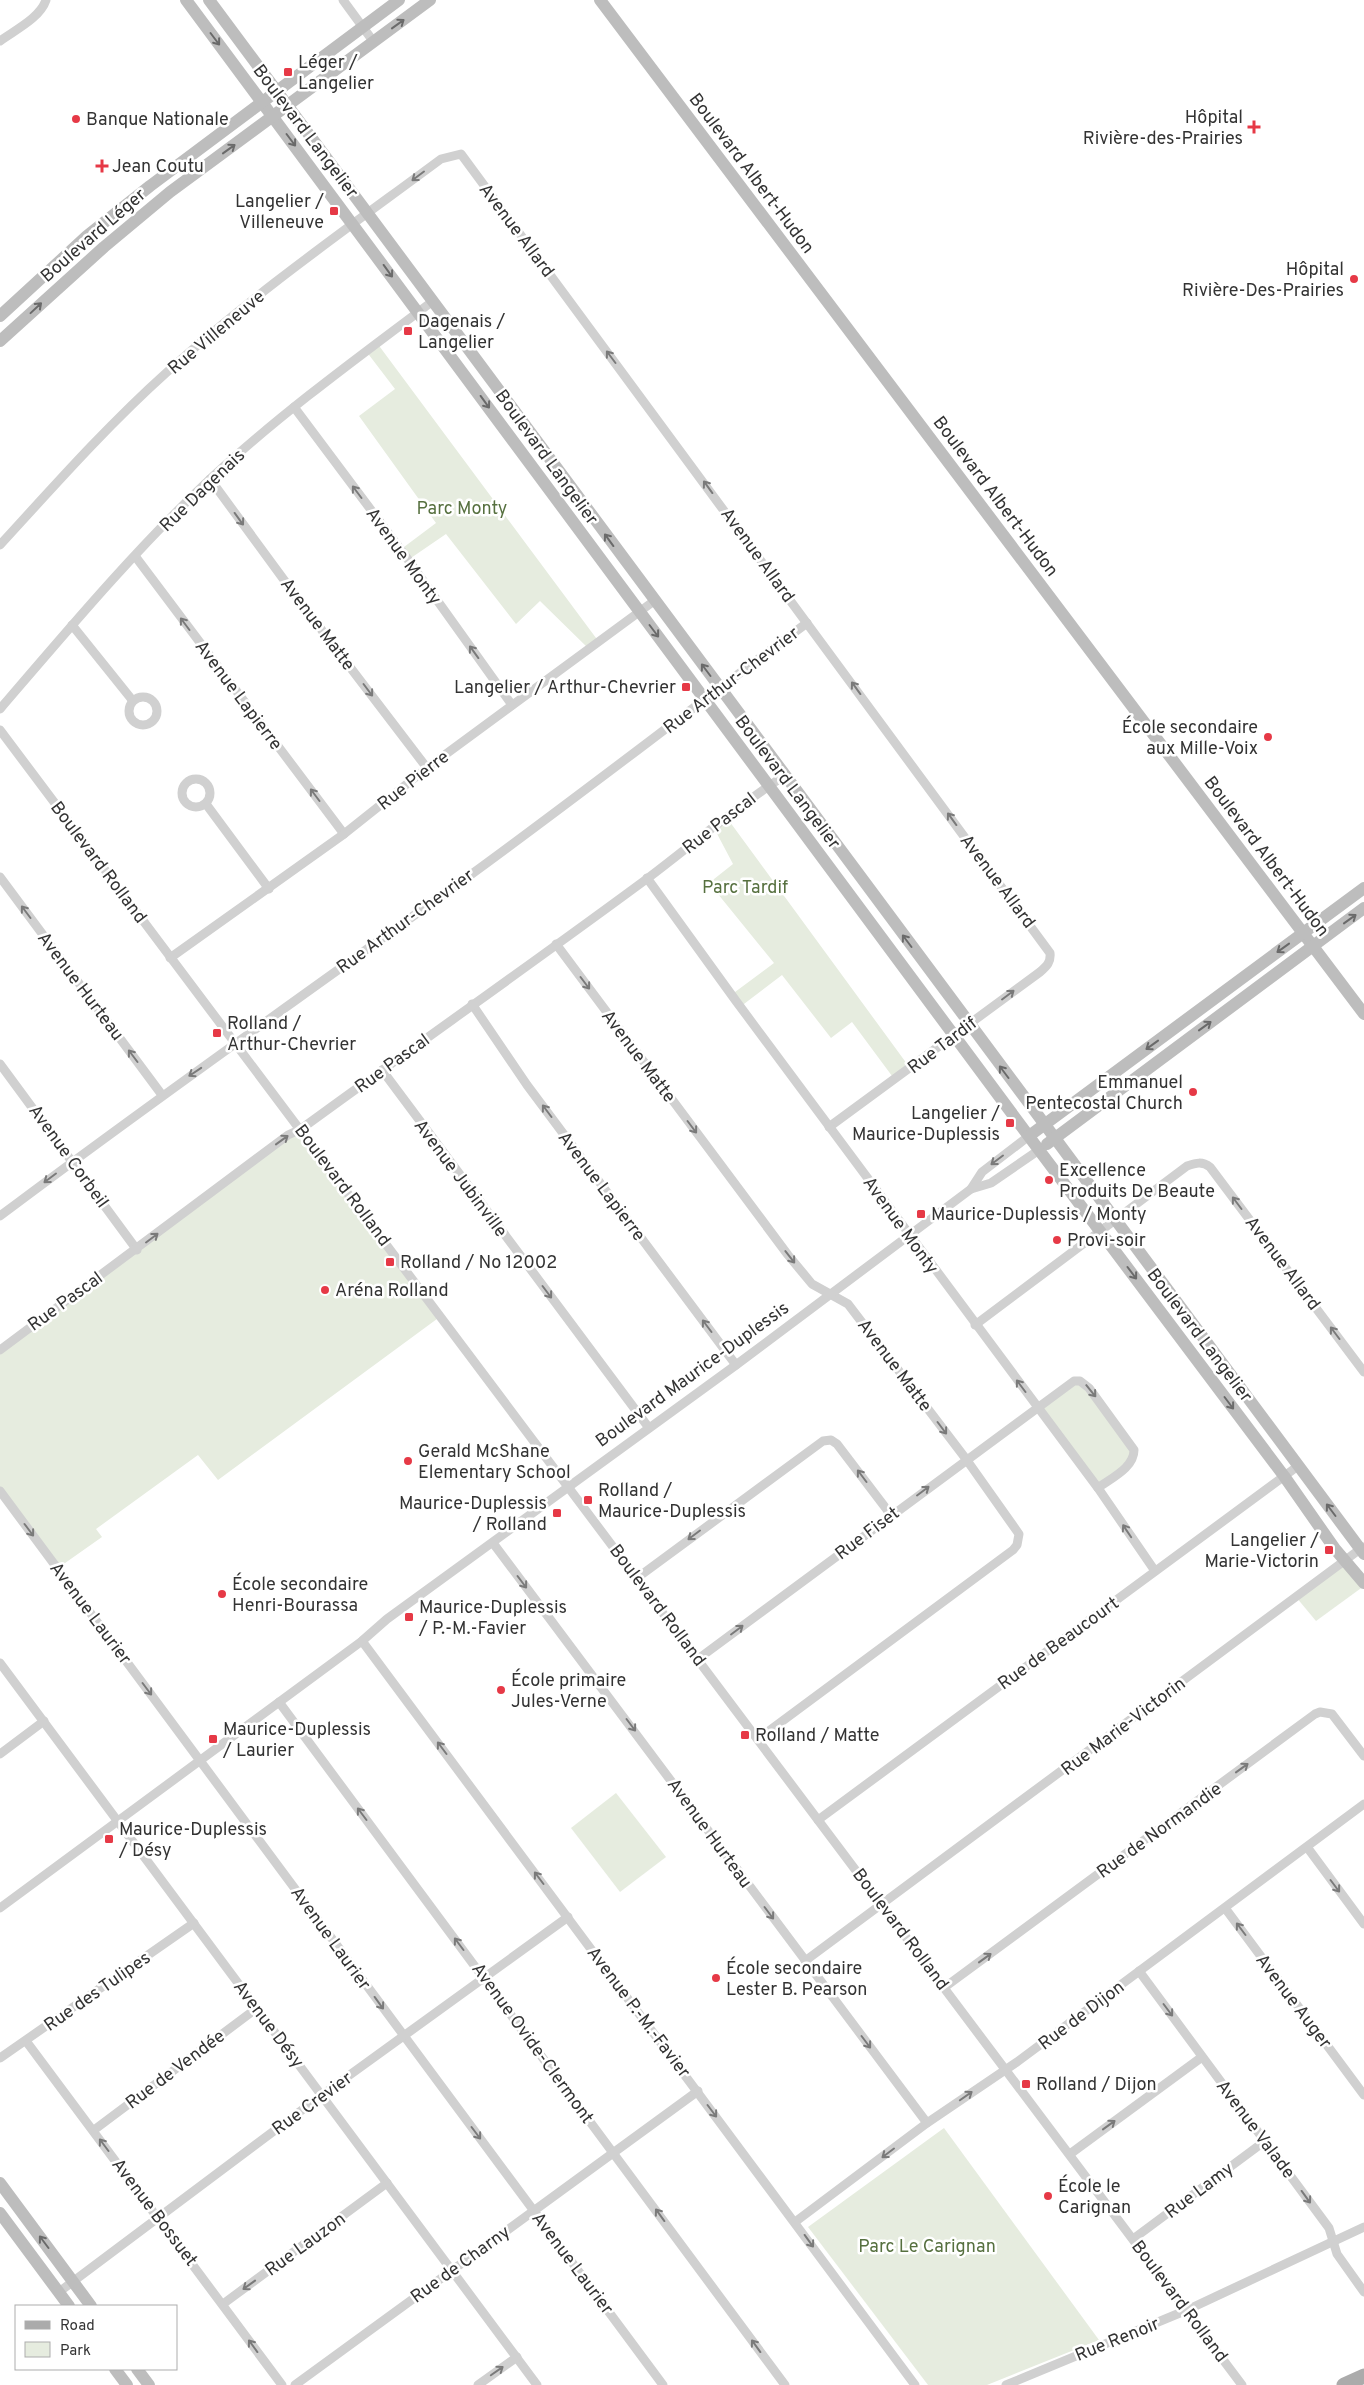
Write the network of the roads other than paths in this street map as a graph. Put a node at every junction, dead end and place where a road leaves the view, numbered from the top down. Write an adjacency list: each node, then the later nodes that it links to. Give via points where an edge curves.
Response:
1 (46, 0): 9 (street, via 36,15)
2 (186, 0): 12 (main road, Boulevard Langelier, one-way to 12)
3 (209, 0): 11 (main road, Boulevard Langelier)
4 (343, 0): 8 (street)
5 (399, 0): 8 (main road, Boulevard Léger)
6 (430, 0): 10 (main road, Boulevard Léger, one-way to 6)
7 (600, 0): 48 (main road, Boulevard Albert-Hudon)
8 (363, 27): 10 (street); 11 (main road, Boulevard Léger)
9 (0, 41)
10 (373, 41): 13 (main road, Boulevard Léger)
11 (277, 89): 12 (main road, Boulevard Léger); 13 (main road, Boulevard Langelier)
12 (262, 102): 14 (main road, Boulevard Langelier); 16 (main road, Boulevard Léger)
13 (288, 105): 14 (main road, Boulevard Léger); 18 (main road, Boulevard Langelier)
14 (273, 116): 17 (main road, Boulevard Léger, one-way to 14); 19 (main road, Boulevard Langelier, one-way to 19)
15 (461, 154): 18 (street, Rue Villeneuve, one-way to 18, via 442,159); 30 (street, Avenue Allard, one-way to 15)
16 (160, 178): 17 (main road); 22 (main road, Boulevard Léger, via 87,236)
17 (170, 192): 23 (main road, Boulevard Léger, one-way to 17)
18 (367, 214): 19 (street, Rue Villeneuve); 20 (main road, Boulevard Langelier)
19 (354, 225): 21 (main road, Boulevard Langelier, one-way to 21); 26 (street, Rue Villeneuve, via 259,295 166,373 126,410)
20 (433, 301): 21 (street, Rue Dagenais); 28 (main road, Boulevard Langelier, one-way to 20)
21 (418, 312): 24 (street, Rue Dagenais); 29 (main road, Boulevard Langelier, one-way to 29)
22 (0, 316)
23 (0, 341)
24 (294, 407): 25 (street, Rue Dagenais); 35 (street, Avenue Monty, one-way to 24)
25 (210, 479): 27 (street, Rue Dagenais); 38 (street, Avenue Matte, one-way to 38)
26 (0, 545)
27 (135, 556): 31 (street, Rue Dagenais); 42 (street, Avenue Lapierre, one-way to 27)
28 (654, 601): 29 (street, Rue Pierre); 32 (main road, Boulevard Langelier, one-way to 28)
29 (640, 612): 33 (main road, Boulevard Langelier, one-way to 33); 35 (street, Rue Pierre)
30 (807, 622): 32 (street, Rue Arthur-Chevrier); 52 (street, Avenue Allard, one-way to 30, via 1047,947)
31 (72, 625): 34 (street); 36 (street, Rue Dagenais)
32 (719, 688): 33 (street, Rue Arthur-Chevrier); 39 (main road, Boulevard Langelier)
33 (704, 699): 40 (main road, Boulevard Langelier); 57 (street, Rue Arthur-Chevrier)
34 (133, 701)
35 (512, 706): 38 (street, Rue Pierre)
36 (0, 709)
37 (0, 730): 51 (street, Boulevard Rolland)
38 (428, 768): 42 (street, Rue Pierre)
39 (784, 776): 40 (street, Rue Pascal); 55 (main road, Boulevard Langelier, one-way to 39)
40 (769, 785): 44 (street, Rue Pascal); 56 (main road, Boulevard Langelier)
41 (206, 804): 46 (street)
42 (344, 834): 46 (street, Rue Pierre)
43 (0, 877): 60 (street, Avenue Hurteau, one-way to 43)
44 (647, 878): 49 (street, Rue Pascal); 62 (street, Avenue Monty)
45 (1364, 888): 48 (main road, Boulevard Maurice-Duplessis)
46 (269, 889): 51 (street, Rue Pierre)
47 (1364, 908): 50 (main road, Boulevard Maurice-Duplessis, one-way to 47)
48 (1303, 933): 50 (main road, Boulevard Albert-Hudon); 61 (main road, Boulevard Maurice-Duplessis, one-way to 61)
49 (556, 944): 53 (street, Rue Pascal); 74 (street, Avenue Matte, one-way to 74, via 788,1255 812,1284)
50 (1312, 946): 54 (main road, Boulevard Albert-Hudon); 65 (main road, Boulevard Maurice-Duplessis, one-way to 50)
51 (170, 958): 57 (street, Boulevard Rolland)
52 (1051, 958): 55 (street, Rue Tardif, one-way to 52, via 1047,966)
53 (472, 1004): 59 (street, Rue Pascal); 77 (street, Avenue Lapierre, one-way to 53, via 527,1085)
54 (1364, 1014)
55 (969, 1024): 56 (street, Rue Tardif); 61 (main road, Boulevard Langelier, one-way to 55)
56 (955, 1035): 62 (street, Rue Tardif); 64 (main road, Boulevard Langelier)
57 (236, 1045): 60 (street, Rue Arthur-Chevrier, one-way to 60); 63 (street, Boulevard Rolland)
58 (0, 1064): 67 (street, Avenue Corbeil)
59 (382, 1070): 63 (street, Rue Pascal); 80 (street, Avenue Jubinville, one-way to 80)
60 (162, 1095): 67 (street, Rue Arthur-Chevrier)
61 (1044, 1125): 64 (main road, Boulevard Maurice-Duplessis); 65 (main road, Boulevard Langelier)
62 (829, 1127): 72 (street, Avenue Monty)
63 (301, 1129): 73 (street, Rue Pascal, one-way to 63, via 288,1135); 84 (street, Boulevard Rolland)
64 (1029, 1136): 66 (main road, Boulevard Langelier); 68 (street, Boulevard Maurice-Duplessis, one-way to 68, via 982,1172)
65 (1054, 1138): 66 (main road, Boulevard Maurice-Duplessis); 70 (main road, Boulevard Langelier)
66 (1039, 1150): 68 (street, Boulevard Maurice-Duplessis, via 991,1183); 71 (main road, Boulevard Langelier)
67 (73, 1161): 69 (street, Rue Arthur-Chevrier, one-way to 69); 73 (street, Avenue Corbeil)
68 (971, 1189): 72 (street, Boulevard Maurice-Duplessis)
69 (0, 1216)
70 (1115, 1221): 71 (street); 78 (street, Avenue Allard, one-way to 70, via 1204,1163 1187,1166); 82 (main road, Boulevard Langelier)
71 (1101, 1232): 75 (street); 83 (main road, Boulevard Langelier, one-way to 83)
72 (909, 1235): 74 (street, Boulevard Maurice-Duplessis); 75 (street, Avenue Monty)
73 (137, 1250): 76 (street, Rue Pascal)
74 (831, 1294): 77 (street, Boulevard Maurice-Duplessis); 81 (street, Avenue Matte, one-way to 81, via 848,1304)
75 (976, 1325): 79 (street, Avenue Monty, one-way to 75)
76 (0, 1350)
77 (736, 1365): 80 (street, Boulevard Maurice-Duplessis)
78 (1364, 1372)
79 (1037, 1407): 81 (street, Rue Fiset); 85 (street, Avenue Monty); 85 (street, Rue Fiset, one-way to 85, via 1074,1381 1080,1381 1089,1388 1134,1450 1128,1465)
80 (649, 1428): 84 (street, Boulevard Maurice-Duplessis)
81 (966, 1459): 87 (street, Rue Fiset, one-way to 81); 99 (street, Avenue Matte, via 1017,1529 1017,1545)
82 (1298, 1466): 83 (street, Rue de Beaucourt); 89 (main road, Boulevard Langelier, one-way to 82)
83 (1284, 1476): 90 (main road, Boulevard Langelier); 91 (street, Rue de Beaucourt)
84 (568, 1488): 88 (street, Boulevard Maurice-Duplessis); 92 (street, Boulevard Rolland)
85 (1098, 1488): 91 (street, Avenue Monty, one-way to 85)
86 (0, 1491): 102 (street, Avenue Laurier, one-way to 102)
87 (891, 1515): 92 (street, one-way to 92, via 837,1444 831,1440 822,1441); 95 (street, Rue Fiset, one-way to 87)
88 (493, 1543): 94 (street, Boulevard Maurice-Duplessis, via 387,1619); 113 (street, Avenue Hurteau, one-way to 113)
89 (1363, 1550): 90 (street, Rue Marie-Victorin)
90 (1345, 1560): 93 (main road, Boulevard Langelier); 107 (street, Rue Marie-Victorin)
91 (1155, 1571): 104 (street, Rue de Beaucourt)
92 (637, 1578): 95 (street, Boulevard Rolland)
93 (1364, 1583)
94 (362, 1641): 97 (street, Boulevard Maurice-Duplessis); 110 (street, Avenue P.-M.-Favier, one-way to 94)
95 (698, 1659): 99 (street, Boulevard Rolland)
96 (0, 1663): 98 (street, Avenue Désy)
97 (279, 1702): 102 (street, Boulevard Maurice-Duplessis); 115 (street, Avenue Ovide-Clermont, one-way to 97)
98 (44, 1721): 100 (street); 105 (street, Avenue Désy)
99 (758, 1739): 104 (street, Boulevard Rolland)
100 (0, 1754)
101 (1364, 1756): 116 (street, Rue de Normandie, one-way to 101, via 1314,1714 1332,1714)
102 (201, 1760): 105 (street, Boulevard Maurice-Duplessis); 118 (street, Avenue Laurier, one-way to 118)
103 (1364, 1804): 106 (street, Rue de Dijon)
104 (818, 1820): 107 (street, Boulevard Rolland)
105 (118, 1821): 108 (street, Boulevard Maurice-Duplessis); 111 (street, Avenue Désy)
106 (1306, 1847): 109 (street, Rue de Dijon); 112 (street, one-way to 112)
107 (883, 1905): 113 (street, Rue Marie-Victorin); 116 (street, Boulevard Rolland)
108 (0, 1908)
109 (1224, 1908): 114 (street, Rue de Dijon); 125 (street, Avenue Auger, one-way to 109)
110 (568, 1918): 115 (street, Rue Crevier); 123 (street, Avenue P.-M.-Favier)
111 (194, 1923): 117 (street, Avenue Désy); 119 (street, Rue des Tulipes)
112 (1364, 1924)
113 (806, 1961): 126 (street, Avenue Hurteau, one-way to 126)
114 (1139, 1971): 120 (street, Avenue Valade, one-way to 120); 122 (street, Rue de Dijon)
115 (484, 1977): 118 (street, Rue Crevier); 129 (street, Avenue Ovide-Clermont)
116 (946, 1987): 122 (street, Boulevard Rolland)
117 (257, 2008): 124 (street, Avenue Désy); 127 (street, Rue de Vendée)
118 (403, 2036): 124 (street, Rue Crevier); 133 (street, Avenue Laurier, one-way to 133)
119 (26, 2041): 121 (street, Rue des Tulipes); 127 (street, Avenue Bossuet)
120 (1202, 2057): 128 (street, Avenue Valade); 130 (street, one-way to 120)
121 (0, 2058)
122 (1006, 2069): 126 (street, Rue de Dijon, one-way to 122); 130 (street, Boulevard Rolland)
123 (698, 2090): 129 (street, Rue de Charny); 136 (street, Avenue P.-M.-Favier, one-way to 136)
124 (322, 2095): 132 (street, Avenue Désy); 135 (street, Rue Crevier)
125 (1364, 2095)
126 (927, 2123): 136 (street, Rue de Dijon, one-way to 136)
127 (94, 2130): 135 (street, Avenue Bossuet, one-way to 127)
128 (1265, 2140): 138 (street, Rue Lamy); 139 (street, Avenue Valade, one-way to 139, via 1329,2228)
129 (613, 2152): 133 (street, Rue de Charny); 159 (street, Avenue Ovide-Clermont, one-way to 129)
130 (1070, 2154): 138 (street, Boulevard Rolland)
131 (0, 2183): 141 (main road, one-way to 131)
132 (387, 2183): 140 (street, Avenue Désy); 144 (street, Rue Lauzon, one-way to 144)
133 (534, 2211): 140 (street, Rue de Charny); 158 (street, Avenue Laurier)
134 (0, 2213): 142 (main road)
135 (158, 2217): 141 (street, Rue Crevier); 144 (street, Avenue Bossuet)
136 (795, 2222): 160 (street, Avenue P.-M.-Favier, one-way to 160)
137 (1364, 2227): 139 (street, Rue Renoir)
138 (1133, 2239): 147 (street, Boulevard Rolland)
139 (1334, 2242): 143 (street, Avenue Valade, via 1337,2254); 147 (street, Rue Renoir)
140 (451, 2270): 148 (street, Avenue Désy); 155 (street, Rue de Charny)
141 (73, 2282): 142 (street, Rue Crevier); 146 (main road)
142 (59, 2292): 145 (main road)
143 (1364, 2292)
144 (223, 2304): 154 (street, Avenue Bossuet, one-way to 144)
145 (69, 2305)
146 (90, 2305)
147 (1187, 2310): 161 (street, Rue Renoir); 162 (street, Boulevard Rolland)
148 (517, 2357): 156 (street, one-way to 148); 157 (street, Avenue Désy)
149 (117, 2370): 152 (main road)
150 (138, 2370): 153 (main road)
151 (1364, 2376): 163 (main road)
152 (127, 2385)
153 (149, 2385)
154 (282, 2385)
155 (295, 2385)
156 (478, 2385)
157 (537, 2385)
158 (663, 2385)
159 (785, 2385)
160 (915, 2385)
161 (1006, 2385)
162 (1242, 2385)
163 (1344, 2385)

